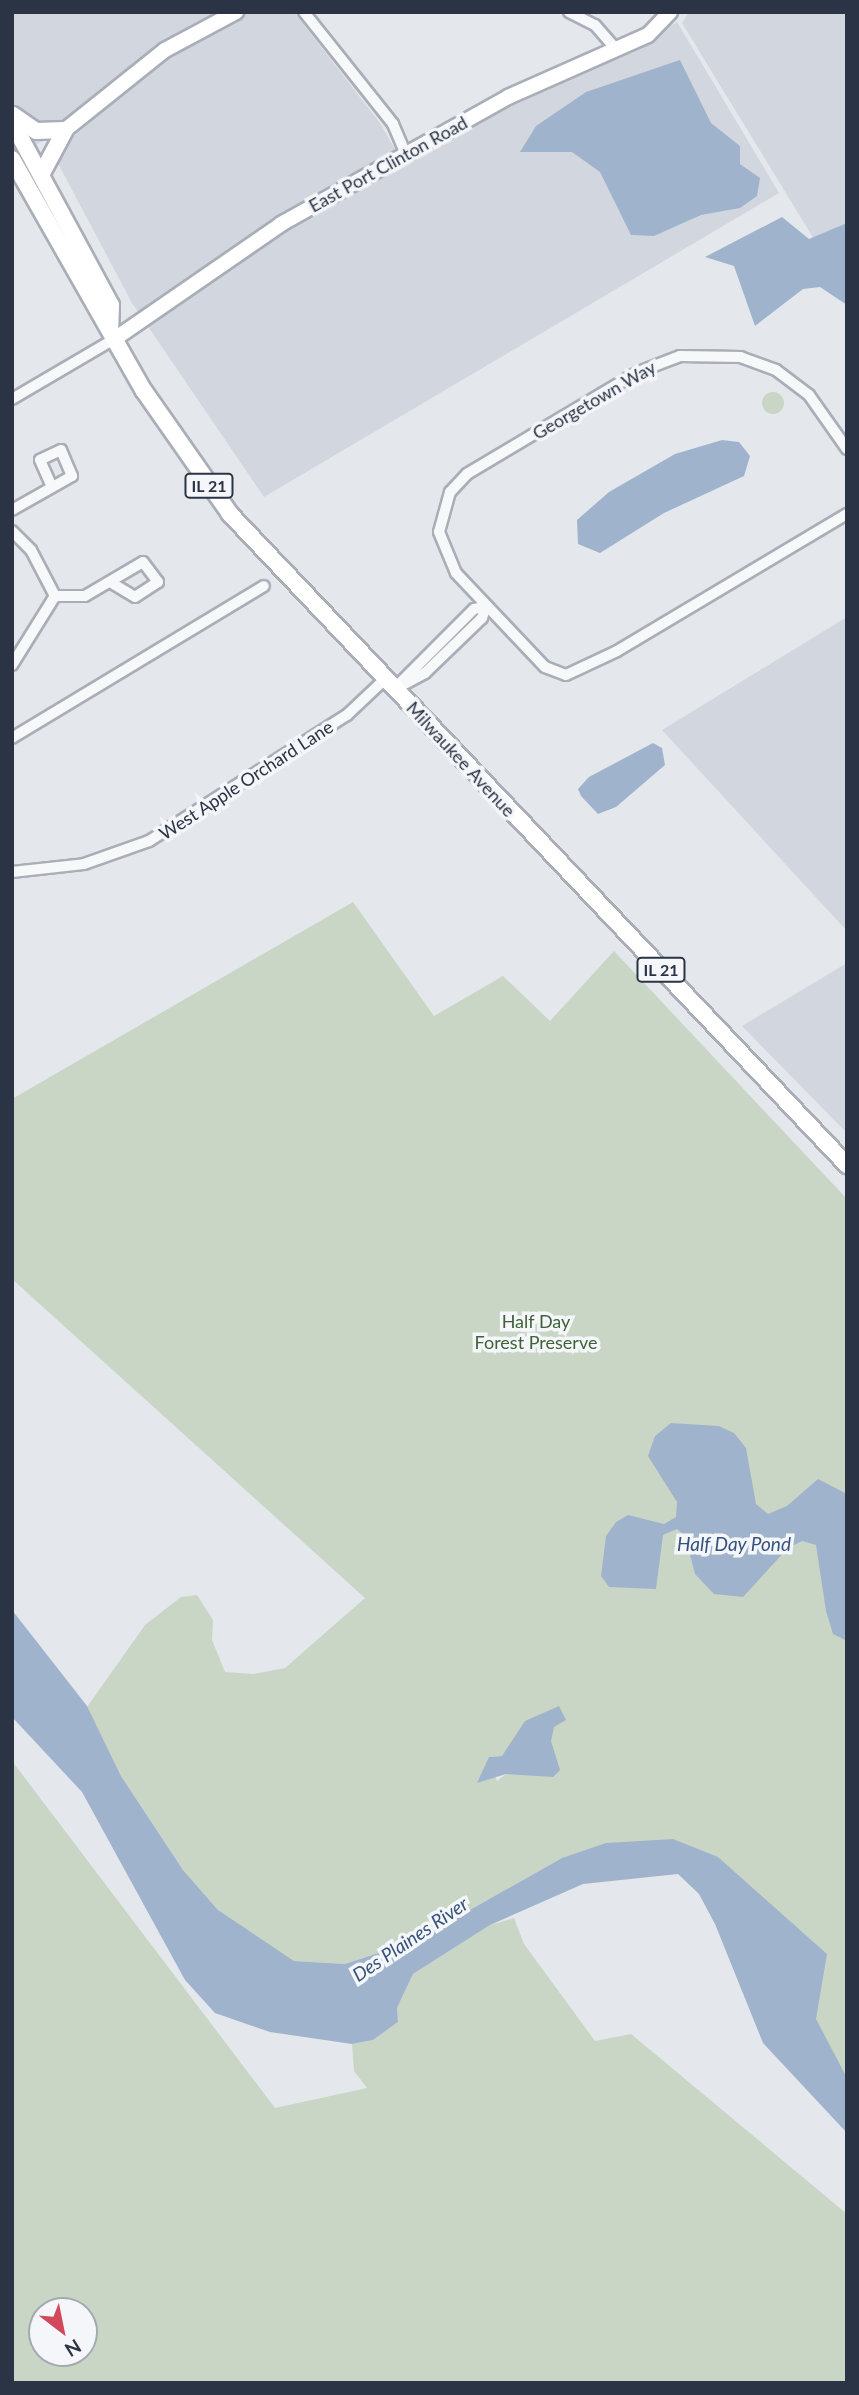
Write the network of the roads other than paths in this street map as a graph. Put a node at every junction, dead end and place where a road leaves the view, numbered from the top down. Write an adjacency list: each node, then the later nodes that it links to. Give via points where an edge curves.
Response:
1 (236, 12): 8 (street, via 165,50)
2 (304, 12): 10 (street, via 393,124)
3 (569, 12): 5 (street, via 595,25)
4 (670, 12): 5 (street, East Port Clinton Road, via 648,35)
5 (616, 49): 10 (street, East Port Clinton Road, via 508,97)
6 (12, 115): 8 (main road, via 36,131)
7 (12, 122): 9 (main road, Milwaukee Avenue / IL 21)
8 (65, 130): 12 (main road)
9 (28, 152): 11 (street); 12 (main road, Milwaukee Avenue / IL 21)
10 (407, 154): 15 (street, East Port Clinton Road, via 281,224)
11 (13, 160): 14 (main road, Milwaukee Avenue / IL 21)
12 (41, 175): 15 (main road, Milwaukee Avenue / IL 21, via 111,305)
13 (12, 179): 14 (main road)
14 (29, 189): 15 (main road, Milwaukee Avenue / IL 21)
15 (113, 333): 16 (street); 27 (main road, Milwaukee Avenue / IL 21, via 164,424 230,514)
16 (12, 399)
17 (847, 449): 25 (street, Georgetown Way, via 809,395 762,364 699,354 659,362 467,474 450,492 441,545)
18 (51, 485): 19 (street)
19 (12, 510)
20 (847, 514): 25 (street, Georgetown Way, via 579,673 545,667)
21 (12, 531): 24 (street, via 31,550)
22 (110, 582): 24 (street, via 77,598)
23 (264, 586): 28 (street)
24 (55, 596): 26 (street)
25 (486, 606): 27 (street, via 482,618 425,673)
26 (14, 657)
27 (390, 684): 29 (street, West Apple Orchard Lane, via 149,841 84,864); 30 (main road, Milwaukee Avenue / IL 21)
28 (12, 738)
29 (12, 872)
30 (847, 1165)

